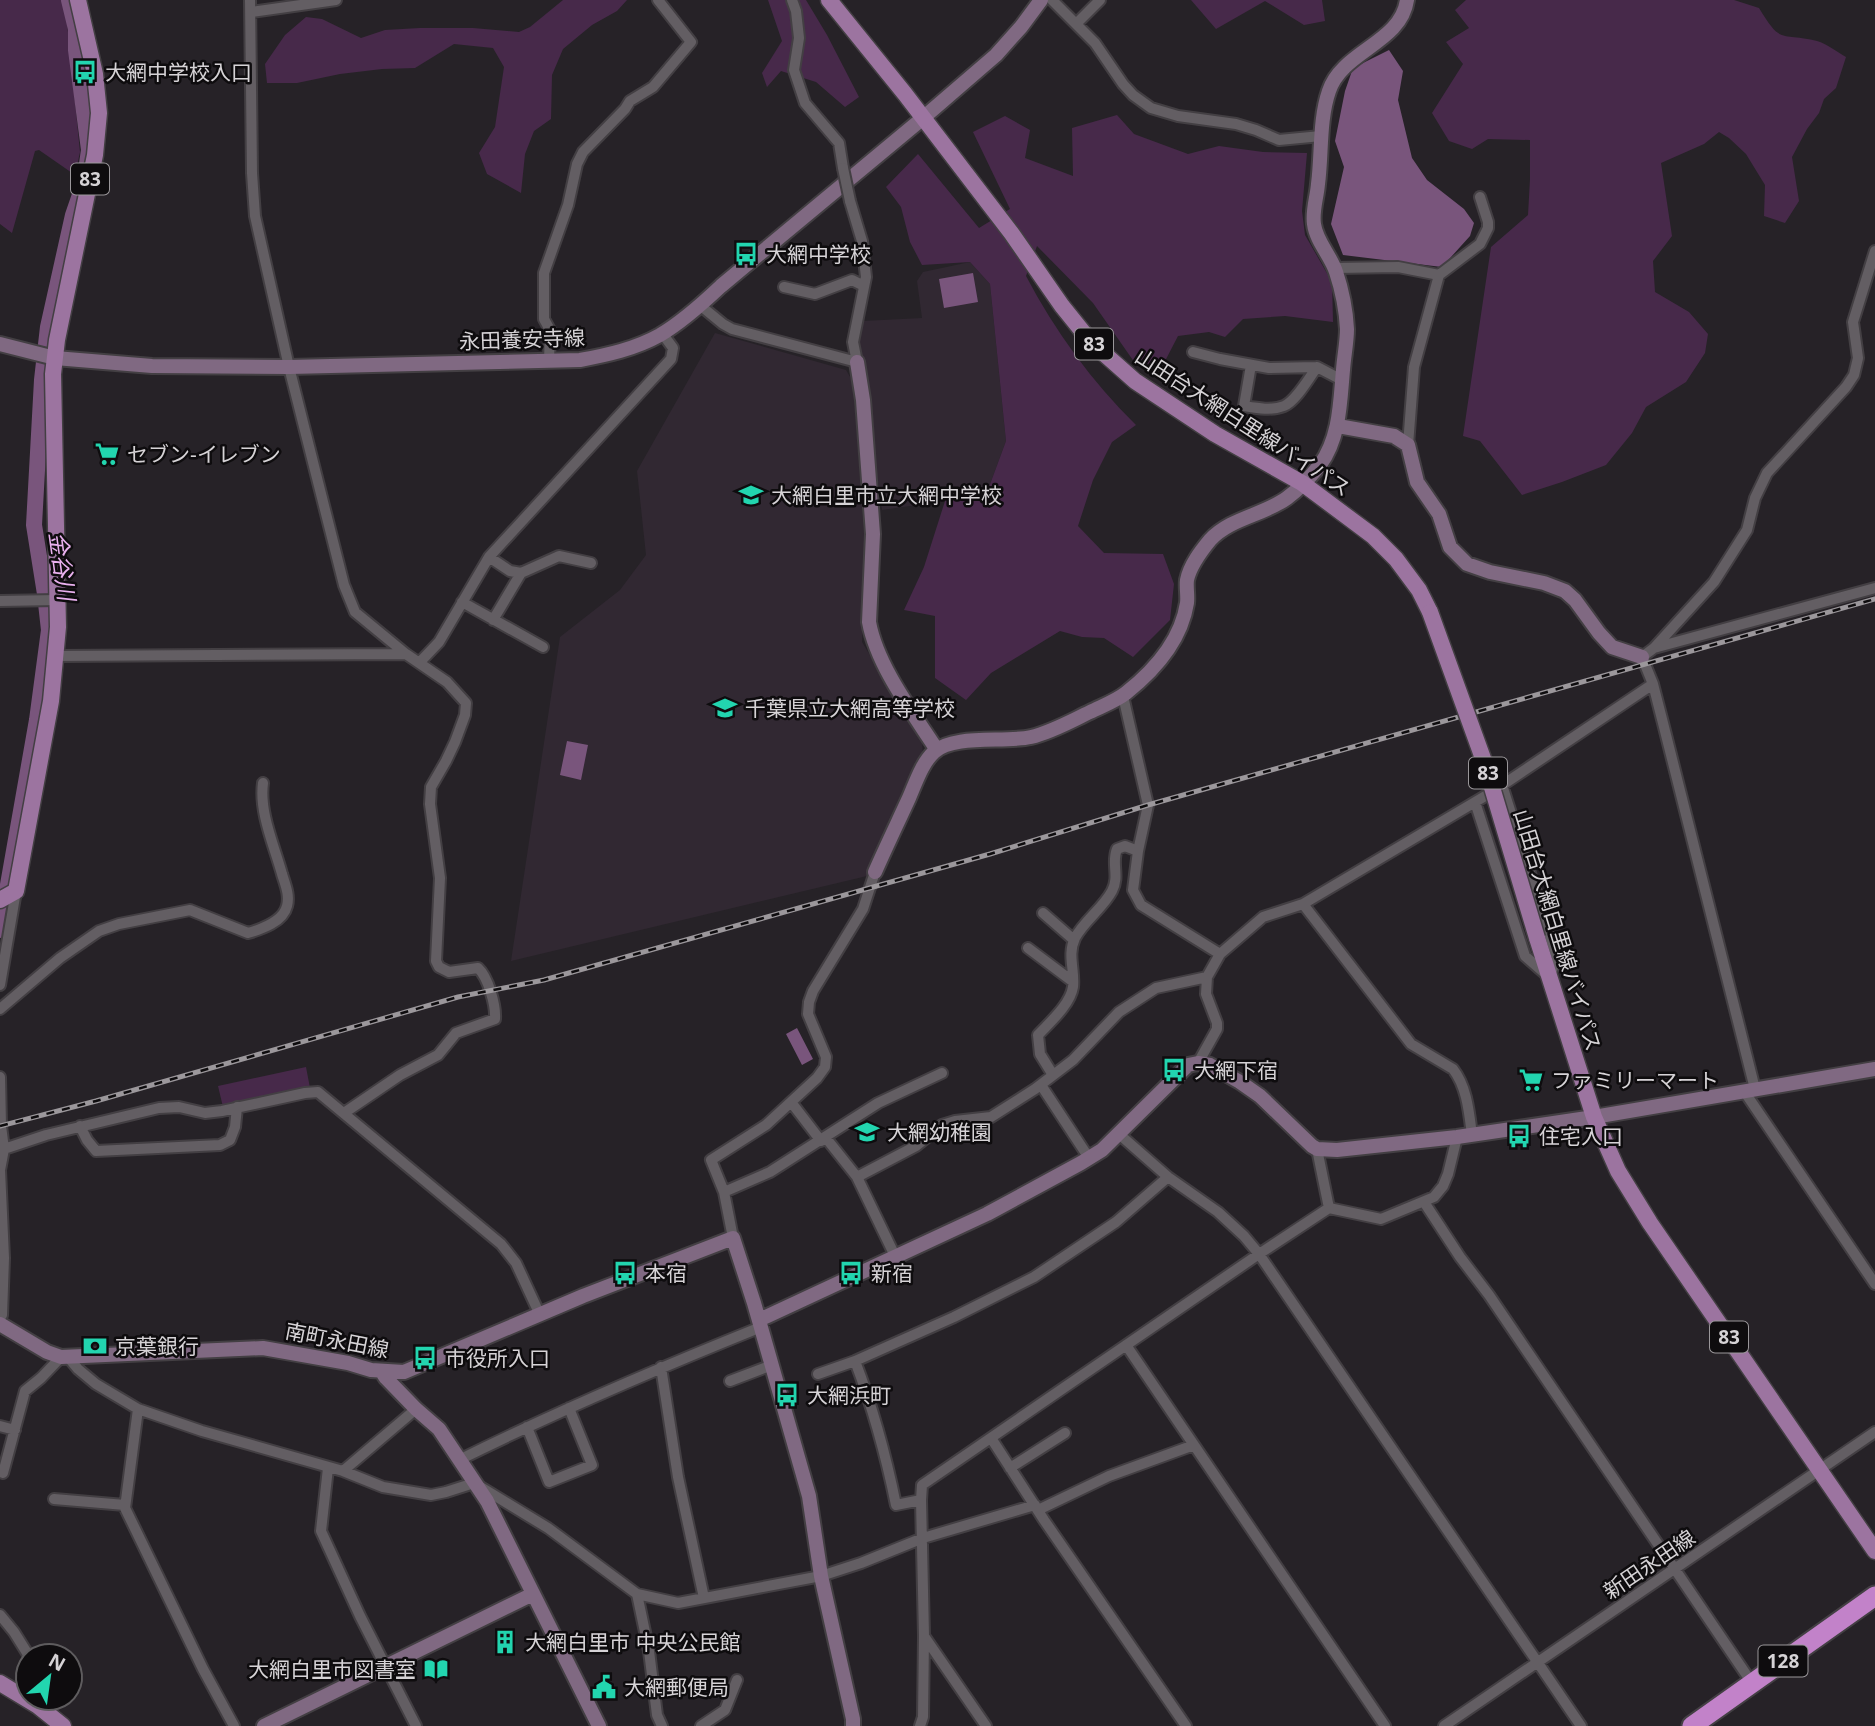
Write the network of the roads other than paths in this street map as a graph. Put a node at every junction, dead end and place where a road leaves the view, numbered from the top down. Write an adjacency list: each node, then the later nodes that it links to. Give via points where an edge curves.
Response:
1 (78, 0): 24 (main road, 83, via 99,114)
2 (336, 0): 10 (street)
3 (658, 0): 25 (street, via 691,42 653,87 630,101 577,164 544,274)
4 (792, 0): 18 (street, bridge, via 799,38 794,70 805,103 839,143 862,242)
5 (828, 0): 12 (main road, 山田台大網白里線バイパス / 83)
6 (1041, 0): 12 (street, 永田養安寺線, via 996,55)
7 (1052, 0): 11 (street)
8 (1100, 0): 11 (street)
9 (1407, 0): 13 (street, via 1397,24 1336,78 1329,91)
10 (251, 6): 28 (street, via 255,216)
11 (1076, 24): 13 (street, via 1123,84 1151,108 1236,124 1279,140)
12 (923, 118): 20 (street, 永田養安寺線); 33 (main road, 山田台大網白里線バイパス / 83, via 1091,342 1135,381 1203,427)
13 (1321, 136): 16 (street, via 1314,227)
14 (1480, 197): 17 (street, via 1488,222 1480,244)
15 (1875, 251): 43 (street, via 1853,322 1858,358 1854,375 1767,473 1747,530 1714,582)
16 (1335, 268): 17 (street, via 1398,267); 30 (street, via 1347,330)
17 (1439, 275): 32 (street, via 1414,367)
18 (864, 286): 19 (street, via 852,280 815,294); 26 (street, via 853,342)
19 (784, 287)
20 (701, 306): 21 (street, 永田養安寺線); 26 (street, via 732,329)
21 (662, 333): 25 (street, 永田養安寺線, via 611,354); 34 (street, via 673,348 671,359)
22 (0, 344): 24 (street, 永田養安寺線)
23 (1194, 352): 27 (street)
24 (55, 358): 28 (street, 永田養安寺線, via 152,366); 38 (main road, 83)
25 (549, 361): 28 (street, 永田養安寺線)
26 (856, 362): 50 (street, via 873,534 869,622 881,658)
27 (1251, 365): 29 (street); 29 (street, via 1244,406 1260,409 1284,406)
28 (289, 367): 44 (street, via 344,585 355,612)
29 (1317, 367): 30 (street)
30 (1342, 380): 31 (street)
31 (1338, 426): 32 (street, via 1376,431); 33 (street, via 1320,464)
32 (1408, 445): 46 (street, via 1417,482 1438,514 1450,547 1467,564 1565,591 1612,647)
33 (1302, 483): 49 (street, via 1287,498 1212,538 1191,566 1179,630 1148,675); 64 (main road, 山田台大網白里線バイパス / 83, bridge, via 1373,536 1419,590 1485,764)
34 (489, 557): 36 (street); 40 (street)
35 (591, 563): 36 (street, via 559,556)
36 (521, 573): 41 (street)
37 (1875, 588): 43 (street)
38 (57, 600): 39 (street); 45 (main road, 83)
39 (0, 601)
40 (462, 602): 41 (street); 47 (street, via 439,642)
41 (493, 620): 42 (street)
42 (543, 647)
43 (1654, 648): 46 (street)
44 (407, 654): 45 (street); 47 (street)
45 (56, 656): 56 (main road, 83)
46 (1642, 657): 48 (street)
47 (420, 662): 77 (street, via 466,703 455,742 430,787 440,878 436,961 449,971 478,968 484,973 495,1019 456,1033 438,1055)
48 (1653, 684): 52 (street); 74 (street)
49 (1123, 696): 50 (street, via 1031,737 958,741); 54 (street, via 1148,805)
50 (937, 750): 55 (street, via 923,768)
51 (262, 783): 67 (street, via 264,810 288,893 287,907 279,918 248,933 190,909 118,924 99,931 61,958)
52 (1502, 785): 53 (street); 64 (street, via 1557,958)
53 (1475, 802): 58 (street); 64 (street, via 1525,957)
54 (1138, 851): 60 (street, via 1125,846 1118,849 1113,890); 62 (street, via 1133,890 1141,905)
55 (875, 872): 75 (street, via 863,909 809,1002 808,1014 826,1057 825,1067)
56 (16, 891): 57 (main road); 66 (street)
57 (0, 900)
58 (1303, 904): 62 (street, via 1263,918); 81 (street, via 1411,1044 1458,1075 1468,1102)
59 (1043, 913): 60 (street)
60 (1074, 940): 65 (street)
61 (1028, 948): 65 (street)
62 (1220, 954): 63 (street)
63 (1207, 977): 68 (street, via 1206,993 1217,1029); 71 (street, via 1156,988 1119,1012)
64 (1549, 977): 78 (main road, 山田台大網白里線バイパス / 83)
65 (1072, 981): 71 (street, via 1067,1002 1038,1035 1040,1054)
66 (0, 985)
67 (0, 1009)
68 (1198, 1063): 80 (street, via 1188,1065); 84 (street, via 1210,1065 1260,1096)
69 (1875, 1069): 74 (street)
70 (942, 1073): 82 (street, via 878,1103)
71 (1053, 1075): 73 (street)
72 (0, 1077): 83 (street)
73 (1041, 1085): 85 (street); 86 (street, via 991,1117 942,1125 916,1146)
74 (1749, 1090): 78 (street); 94 (street)
75 (791, 1102): 82 (street); 88 (street, via 766,1125 710,1160)
76 (237, 1107): 77 (street, via 318,1092); 79 (street, via 205,1113 159,1108); 79 (street, via 230,1140 220,1145 96,1152)
77 (344, 1114): 95 (street, via 501,1244 516,1263)
78 (1594, 1117): 81 (street); 120 (main road, 山田台大網白里線バイパス / 83, via 1618,1171 1650,1223)
79 (80, 1126): 83 (street)
80 (1119, 1134): 85 (street); 87 (street)
81 (1465, 1136): 84 (street); 89 (street, via 1443,1186)
82 (824, 1139): 86 (street); 88 (street, via 770,1172)
83 (4, 1149): 96 (street, via 0,1170 4,1258)
84 (1317, 1149): 90 (street)
85 (1089, 1158): 93 (street)
86 (857, 1177): 93 (street)
87 (1168, 1177): 92 (street, via 1218,1212); 101 (street, via 1116,1222 1034,1277)
88 (724, 1192): 91 (street)
89 (1424, 1202): 90 (street, via 1381,1219); 130 (street)
90 (1329, 1208): 92 (street)
91 (733, 1238): 95 (street, 南町永田線); 98 (street)
92 (1259, 1254): 99 (street); 139 (street)
93 (896, 1258): 98 (street)
94 (1875, 1284)
95 (540, 1315): 104 (street, 南町永田線, via 404,1372)
96 (0, 1318)
97 (0, 1324): 100 (street, 南町永田線)
98 (760, 1324): 102 (street); 103 (street)
99 (1126, 1345): 115 (street); 116 (street)
100 (64, 1357): 104 (street, 南町永田線, via 262,1348); 108 (street, via 96,1384); 112 (street, via 25,1391)
101 (855, 1361): 105 (street); 125 (street, via 870,1400 896,1505)
102 (772, 1365): 106 (street); 131 (street, via 809,1496)
103 (661, 1367): 107 (street); 135 (street)
104 (382, 1372): 109 (street)
105 (818, 1374)
106 (730, 1381)
107 (569, 1408): 111 (street); 111 (street, via 592,1465 549,1482)
108 (138, 1409): 118 (street); 126 (street)
109 (416, 1409): 117 (street, via 439,1429); 121 (street)
110 (0, 1426): 112 (street)
111 (527, 1427): 117 (street)
112 (15, 1430): 122 (street)
113 (1875, 1432): 120 (street, 新田永田線)
114 (1065, 1433): 119 (street)
115 (991, 1438): 119 (street); 125 (street, via 922,1485)
116 (1194, 1445): 127 (street); 155 (street)
117 (459, 1460): 123 (street)
118 (328, 1468): 121 (street); 140 (street, via 321,1531)
119 (1010, 1468): 127 (street)
120 (1820, 1470): 129 (main road, 山田台大網白里線バイパス / 83); 130 (street, 新田永田線)
121 (342, 1471): 123 (street, via 383,1487 431,1495)
122 (3, 1473)
123 (474, 1483): 132 (street); 133 (street, via 548,1528)
124 (54, 1500): 126 (street)
125 (921, 1500): 128 (street)
126 (125, 1505): 145 (street)
127 (1037, 1507): 128 (street); 154 (street)
128 (923, 1538): 131 (street); 137 (street)
129 (1875, 1551)
130 (1675, 1569): 139 (street, 新田永田線); 142 (street)
131 (821, 1576): 135 (street); 151 (street)
132 (533, 1594): 140 (street); 148 (street)
133 (637, 1594): 135 (street, via 678,1603); 149 (street)
134 (1875, 1596): 142 (highway, 128)
135 (704, 1598)
136 (0, 1615): 138 (street)
137 (924, 1636): 152 (street); 153 (street)
138 (20, 1642)
139 (1537, 1663): 156 (street, 新田永田線); 157 (street)
140 (385, 1666): 146 (street); 147 (street)
141 (737, 1680): 150 (street, via 725,1710)
142 (1752, 1684): 158 (highway, 128)
143 (49, 1712): 144 (main road)
144 (63, 1726)
145 (234, 1726)
146 (264, 1726)
147 (416, 1726)
148 (599, 1726)
149 (662, 1726)
150 (701, 1726)
151 (853, 1726)
152 (920, 1726)
153 (986, 1726)
154 (1186, 1726)
155 (1385, 1726)
156 (1444, 1726)
157 (1581, 1726)
158 (1692, 1726)

